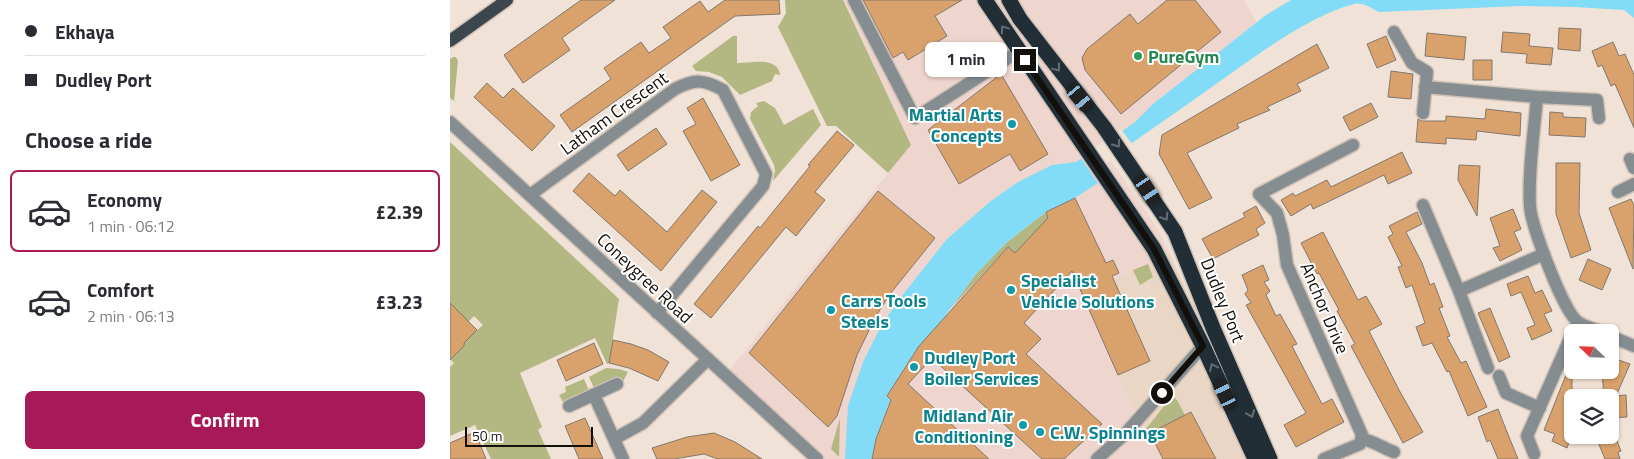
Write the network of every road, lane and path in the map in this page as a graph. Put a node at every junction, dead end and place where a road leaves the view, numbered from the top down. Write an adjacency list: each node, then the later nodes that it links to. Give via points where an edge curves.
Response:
1 (508, 0): 6 (main road)
2 (854, 0): 7 (street, via 915,118)
3 (985, 0): 7 (highway, one-way to 3)
4 (1008, 0): 20 (highway, Dudley Port, one-way to 20, via 1104,127 1175,232)
5 (1394, 32): 8 (street, via 1412,62 1427,72)
6 (450, 42)
7 (1019, 50): 24 (highway, Dudley Port, via 1154,249)
8 (1426, 87): 9 (street); 10 (street)
9 (1537, 96): 11 (street, via 1597,100); 18 (street, via 1530,200)
10 (1423, 114)
11 (1599, 118)
12 (450, 122): 16 (street, Coneygree Road)
13 (1353, 145): 36 (street, Anchor Drive, via 1259,194 1277,213 1287,265)
14 (1634, 184): 15 (street)
15 (1618, 192)
16 (530, 195): 21 (street, Coneygree Road); 21 (street, Latham Crescent, via 675,88 700,81 722,90 766,174 763,186)
17 (1423, 205): 19 (street)
18 (1544, 254): 19 (street); 22 (street)
19 (1459, 291): 29 (street)
20 (1204, 303): 24 (highway, via 1202,321 1209,335); 26 (highway, Dudley Port)
21 (657, 313): 28 (street, Coneygree Road)
22 (1573, 324)
23 (1619, 340): 25 (street)
24 (1203, 346): 26 (highway, via 1213,346); 41 (street, via 1126,434); 42 (highway, Dudley Port, one-way to 24)
25 (1634, 346)
26 (1224, 352): 43 (highway, Dudley Port, one-way to 43)
27 (1564, 352): 34 (street)
28 (708, 360): 35 (street, via 643,423); 40 (street, Coneygree Road)
29 (1488, 368)
30 (1499, 376): 34 (street, via 1506,393)
31 (617, 384): 32 (street)
32 (594, 395): 33 (street); 35 (street)
33 (569, 406)
34 (1540, 408): 38 (street, via 1527,436)
35 (614, 439): 39 (street)
36 (1361, 439): 37 (street); 44 (street, via 1360,444)
37 (1394, 452)
38 (1534, 454)
39 (623, 459)
40 (818, 459)
41 (1097, 459)
42 (1255, 459)
43 (1270, 459)
44 (1324, 459)

